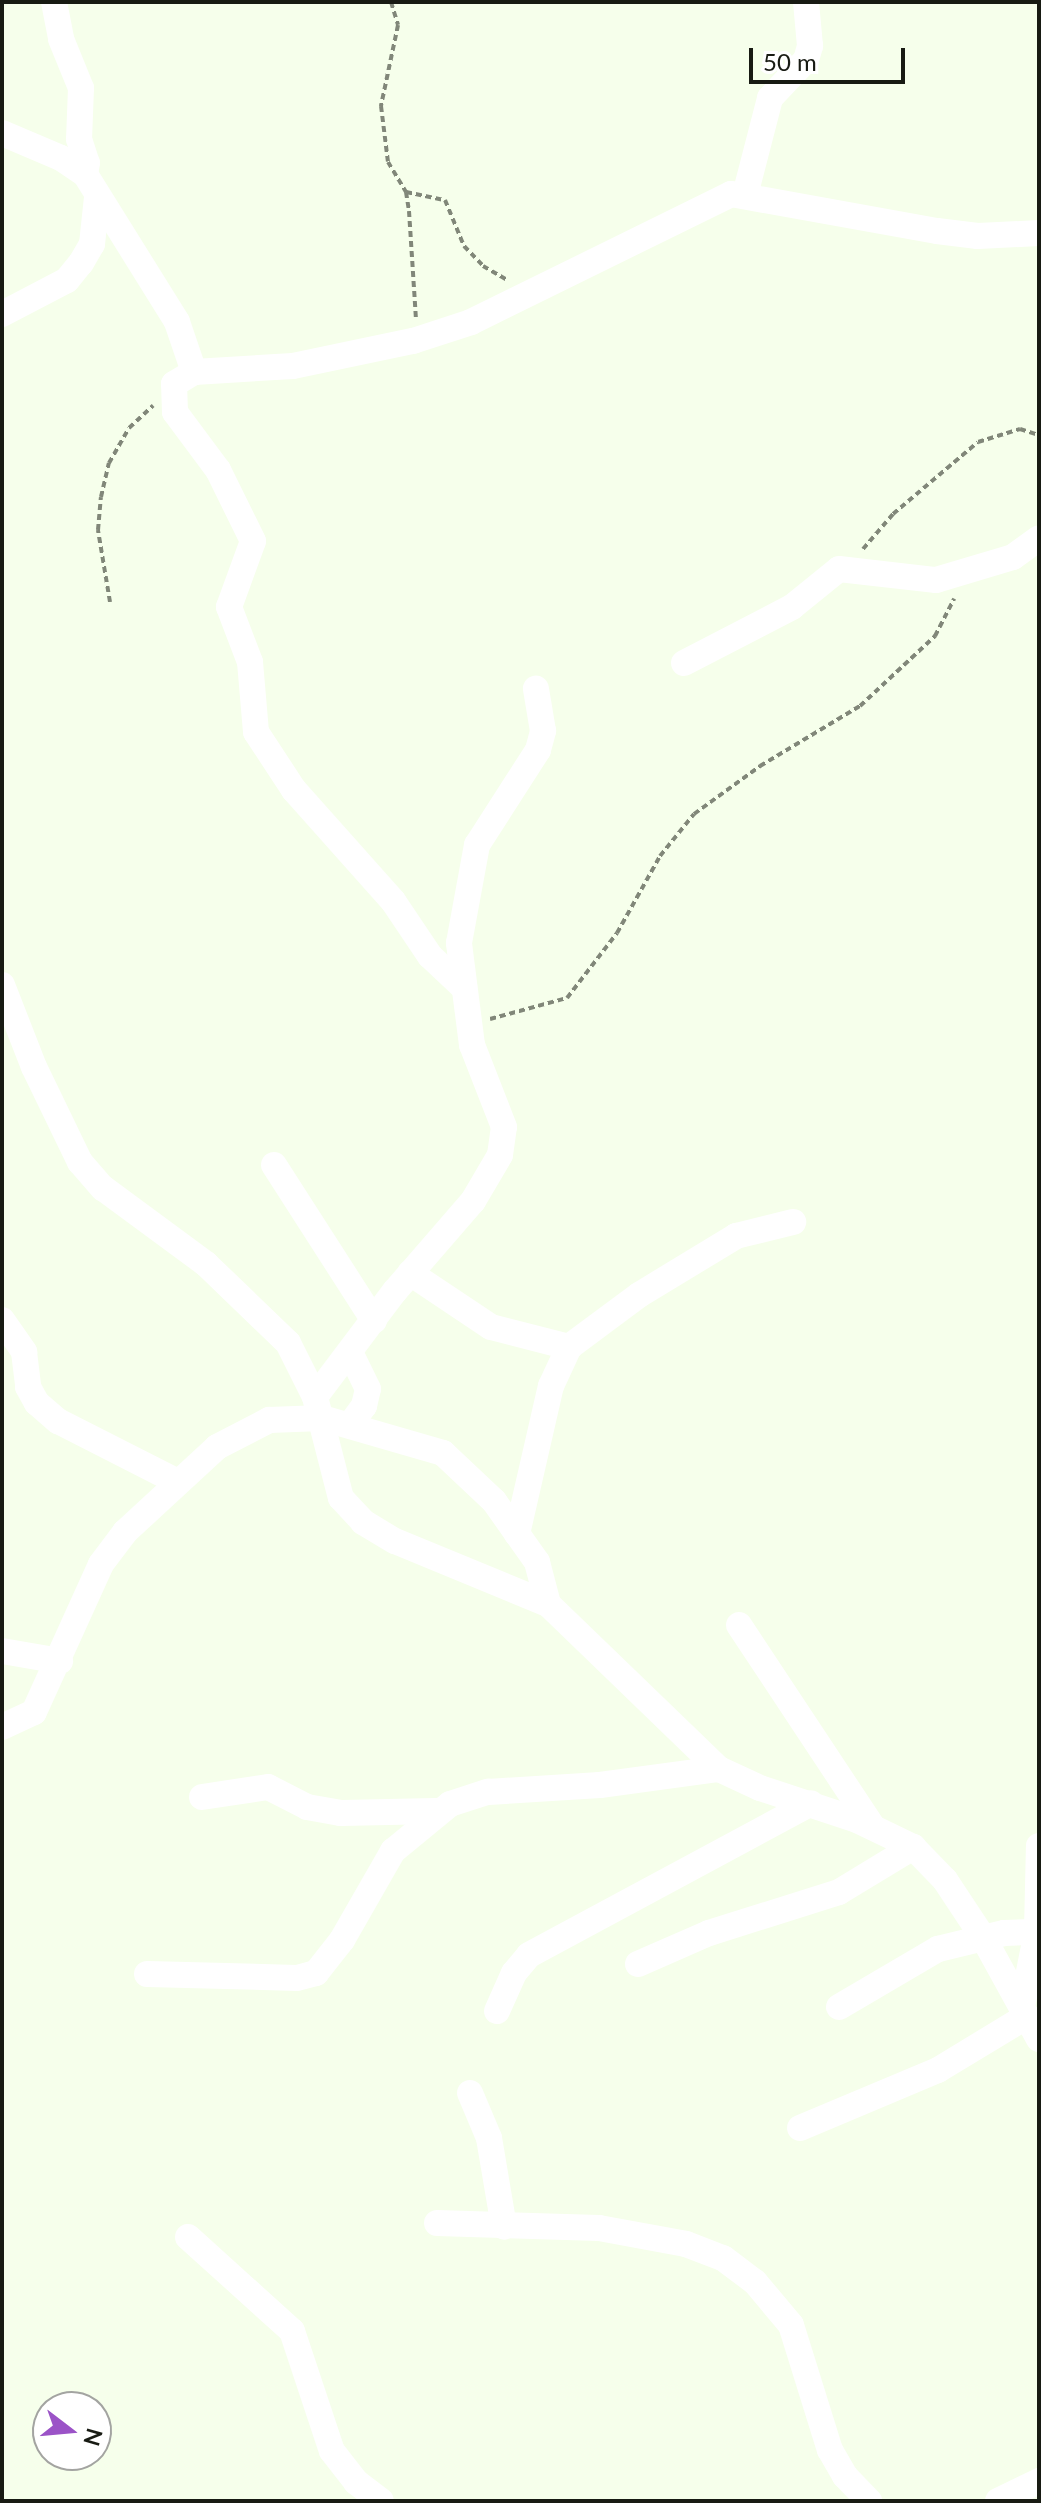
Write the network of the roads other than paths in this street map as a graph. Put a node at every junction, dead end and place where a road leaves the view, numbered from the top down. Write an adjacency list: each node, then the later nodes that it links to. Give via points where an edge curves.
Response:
1 (54, 2): 4 (street, via 61,39 81,88 79,139)
2 (806, 2): 5 (street, via 806,60 770,98)
3 (2, 133): 4 (street, via 61,158)
4 (91, 186): 7 (street, via 92,244 81,263 67,280); 8 (street, via 177,322)
5 (745, 195): 6 (street, via 950,232); 8 (street, via 720,196 533,294 413,341 293,366)
6 (1039, 233)
7 (2, 314)
8 (194, 372): 13 (street, via 174,384 175,412 218,470 253,541 229,607 252,671 256,732 294,790 384,890 430,956)
9 (1039, 538): 10 (street, via 1013,557 958,576 902,580 848,566 831,573 792,607)
10 (684, 663)
11 (536, 689): 13 (street, via 543,731 538,750 477,845 459,943)
12 (2, 985): 14 (street)
13 (462, 986): 17 (street, via 476,1059 500,1108 500,1155 473,1201)
14 (8, 1026): 22 (street, via 80,1162 131,1212 206,1264 266,1318 295,1355)
15 (274, 1165): 19 (street)
16 (793, 1222): 20 (street, via 736,1236 639,1295)
17 (410, 1273): 19 (street); 20 (street, via 491,1327)
18 (2, 1320): 24 (street, via 24,1352 28,1387 37,1403 58,1421)
19 (374, 1321): 21 (street)
20 (569, 1347): 25 (street, via 551,1386)
21 (351, 1354): 22 (street); 23 (street, via 368,1389 364,1406)
22 (318, 1408): 23 (street); 24 (street, via 269,1420 217,1447); 26 (street, via 341,1498 363,1522)
23 (350, 1425): 25 (street, via 443,1453 486,1491)
24 (176, 1481): 29 (street, via 101,1564)
25 (517, 1534): 26 (street, via 537,1562)
26 (548, 1604): 31 (street)
27 (739, 1625): 35 (street)
28 (2, 1651): 29 (street)
29 (60, 1661): 30 (street, via 34,1712)
30 (2, 1727)
31 (719, 1769): 33 (street); 34 (street, via 488,1792)
32 (202, 1797): 34 (street, via 268,1787 307,1807 341,1813)
33 (811, 1803): 35 (street); 43 (street, via 529,1955 514,1973)
34 (436, 1811): 41 (street, via 393,1851 342,1940 316,1973 297,1978)
35 (872, 1826): 37 (street)
36 (1039, 1846): 38 (street)
37 (913, 1847): 39 (street, via 945,1880); 40 (street, via 839,1892 709,1933)
38 (1038, 1931): 39 (street); 44 (street)
39 (984, 1939): 42 (street, via 938,1949); 44 (street)
40 (638, 1964)
41 (147, 1974)
42 (839, 2007)
43 (497, 2011)
44 (1029, 2021): 46 (street, via 938,2070)
45 (470, 2093): 48 (street, via 489,2138)
46 (800, 2128)
47 (437, 2223): 48 (street)
48 (504, 2227): 52 (street, via 599,2228 686,2244 723,2258 755,2282 791,2325 830,2450)
49 (188, 2237): 51 (street, via 292,2331 332,2451 356,2482)
50 (1039, 2481): 53 (street)
51 (381, 2501)
52 (869, 2501)
53 (998, 2501)

